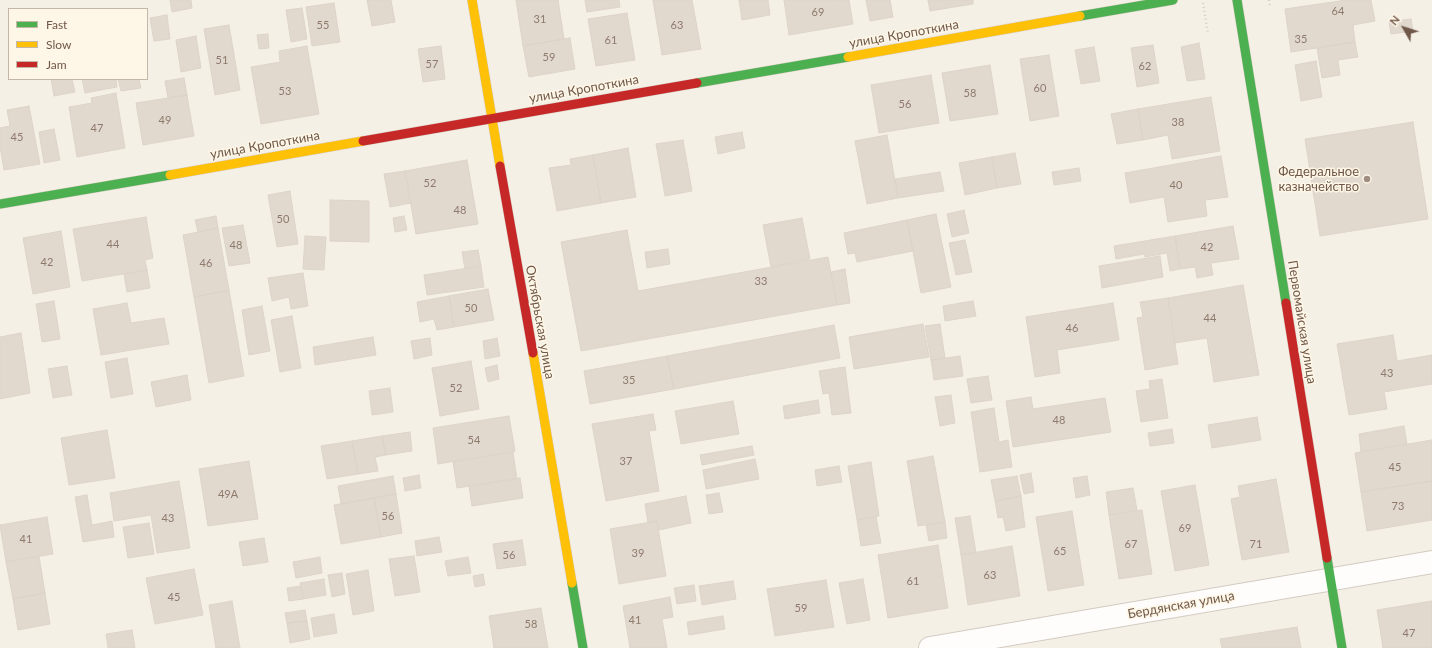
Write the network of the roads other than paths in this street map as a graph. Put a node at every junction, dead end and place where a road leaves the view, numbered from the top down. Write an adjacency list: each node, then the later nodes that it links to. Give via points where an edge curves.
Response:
1 (472, 0): 4 (street, Октябрьская улица)
2 (1173, 0): 4 (street, улица Кропоткина)
3 (1237, 0): 7 (street, Первомайская улица)
4 (492, 119): 5 (street, улица Кропоткина); 8 (street, Октябрьская улица)
5 (0, 204)
6 (1432, 562): 7 (street, Бердянская улица)
7 (1331, 580): 9 (street, Бердянская улица); 10 (street, Первомайская улица)
8 (583, 648)
9 (930, 648)
10 (1342, 648)

